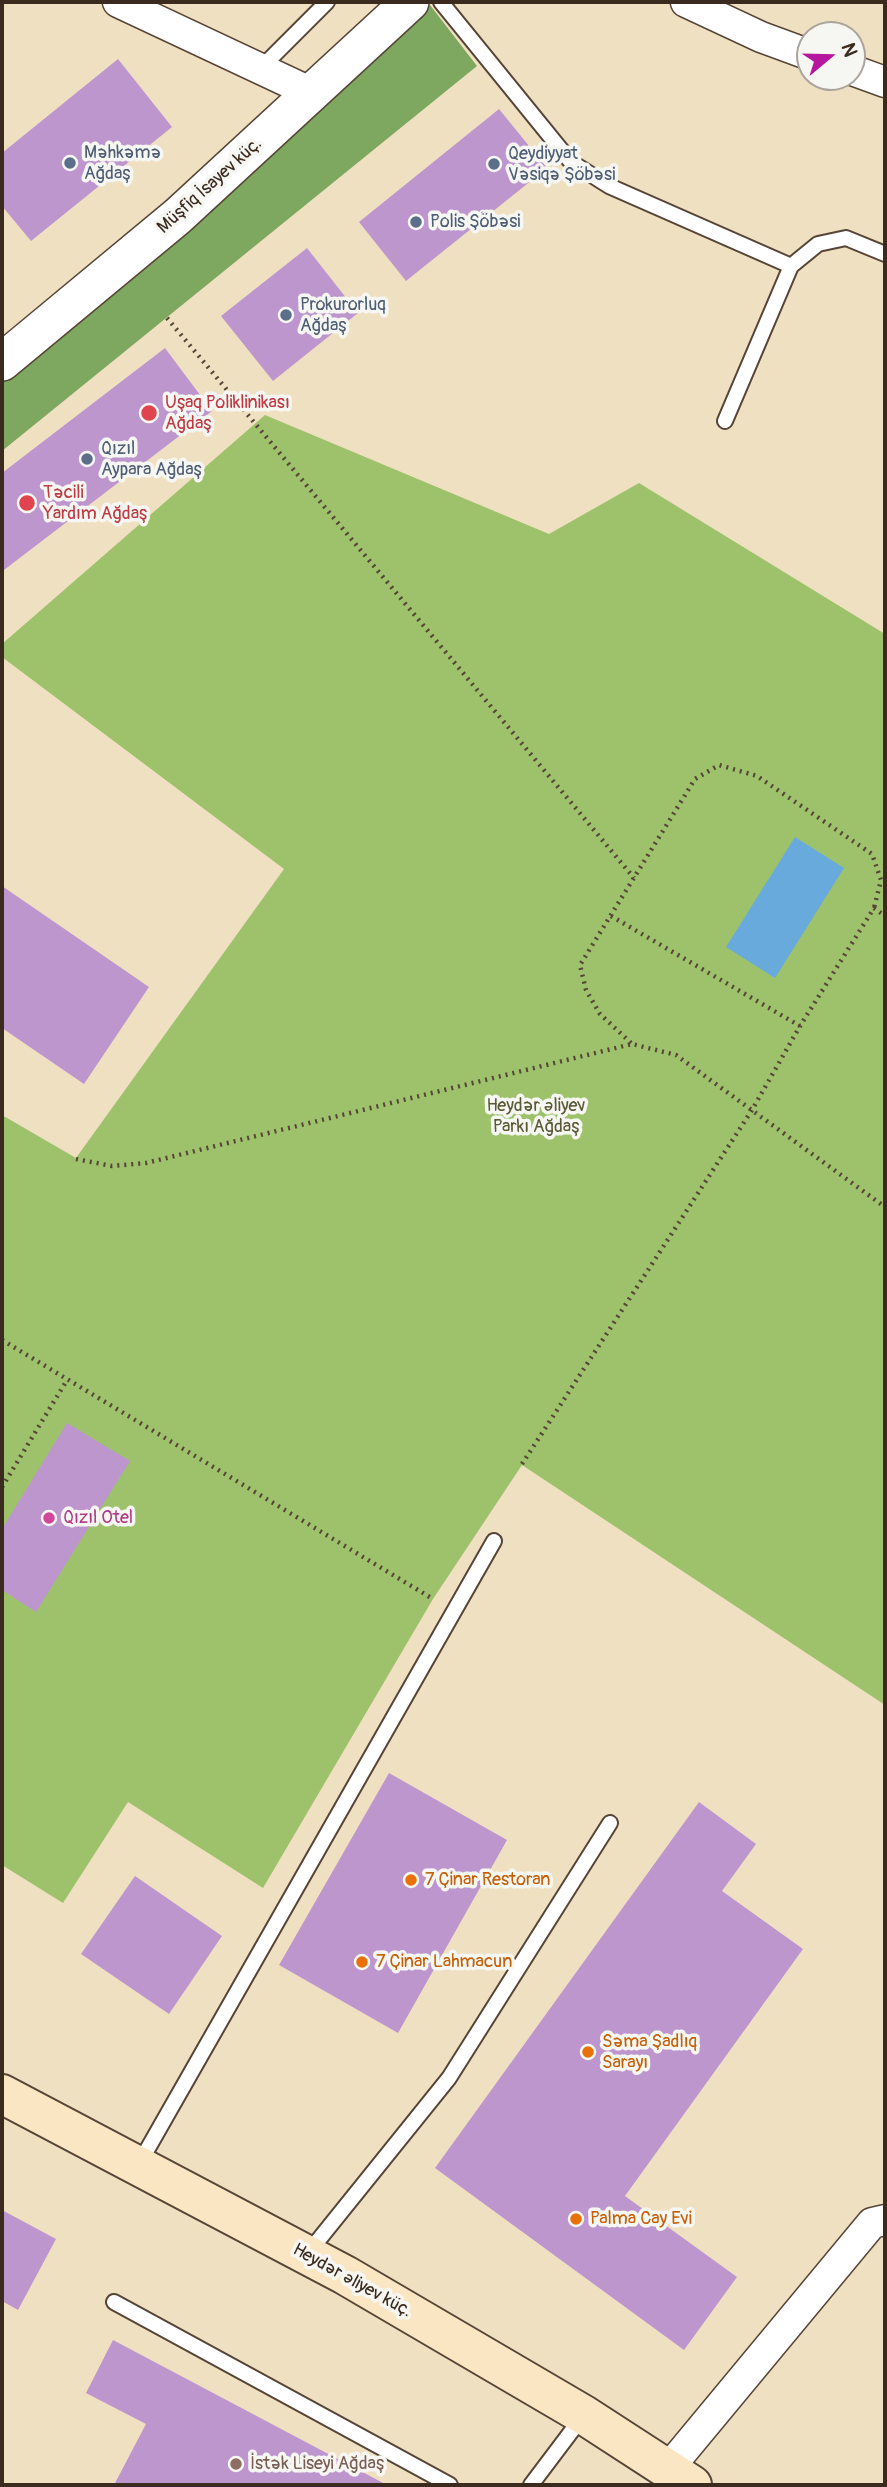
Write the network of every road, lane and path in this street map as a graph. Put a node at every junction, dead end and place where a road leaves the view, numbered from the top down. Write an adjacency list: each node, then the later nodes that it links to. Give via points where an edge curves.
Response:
1 (118, 2): 7 (street)
2 (327, 2): 7 (lane)
3 (410, 2): 10 (street, Müşfiq İsayev küç.)
4 (441, 2): 12 (lane, via 571,162 609,186)
5 (686, 2): 6 (street)
6 (796, 50)
7 (260, 69): 10 (street)
8 (866, 75): 9 (street)
9 (885, 82)
10 (312, 93): 14 (street, Müşfiq İsayev küç., via 178,216)
11 (885, 254): 12 (lane, via 846,238 818,244)
12 (791, 266): 15 (lane)
13 (167, 318): 16 (path)
14 (2, 362)
15 (725, 421)
16 (634, 878): 17 (path, via 695,779 719,765 757,776 872,854 881,880); 18 (path)
17 (874, 908): 19 (path); 20 (path)
18 (611, 916): 20 (path); 21 (path, via 580,965 586,990 600,1014)
19 (885, 916)
20 (800, 1026): 22 (path)
21 (632, 1044): 22 (path, via 676,1055); 23 (path, via 146,1163 112,1166)
22 (752, 1110): 24 (path); 27 (path)
23 (76, 1159)
24 (885, 1207)
25 (2, 1340): 26 (path)
26 (67, 1380): 28 (path); 30 (path)
27 (522, 1464)
28 (2, 1487)
29 (494, 1541): 33 (lane)
30 (433, 1599)
31 (610, 1823): 35 (lane, via 449,2078)
32 (2, 2094): 33 (main road, Heydər Əliyev küç.)
33 (139, 2165): 35 (main road, Heydər Əliyev küç.)
34 (885, 2220): 38 (street, via 872,2222)
35 (307, 2254): 37 (main road, Heydər Əliyev küç.)
36 (114, 2302): 39 (lane)
37 (584, 2415): 38 (main road, Heydər Əliyev küç.); 40 (lane)
38 (680, 2477)
39 (450, 2485)
40 (531, 2485)

